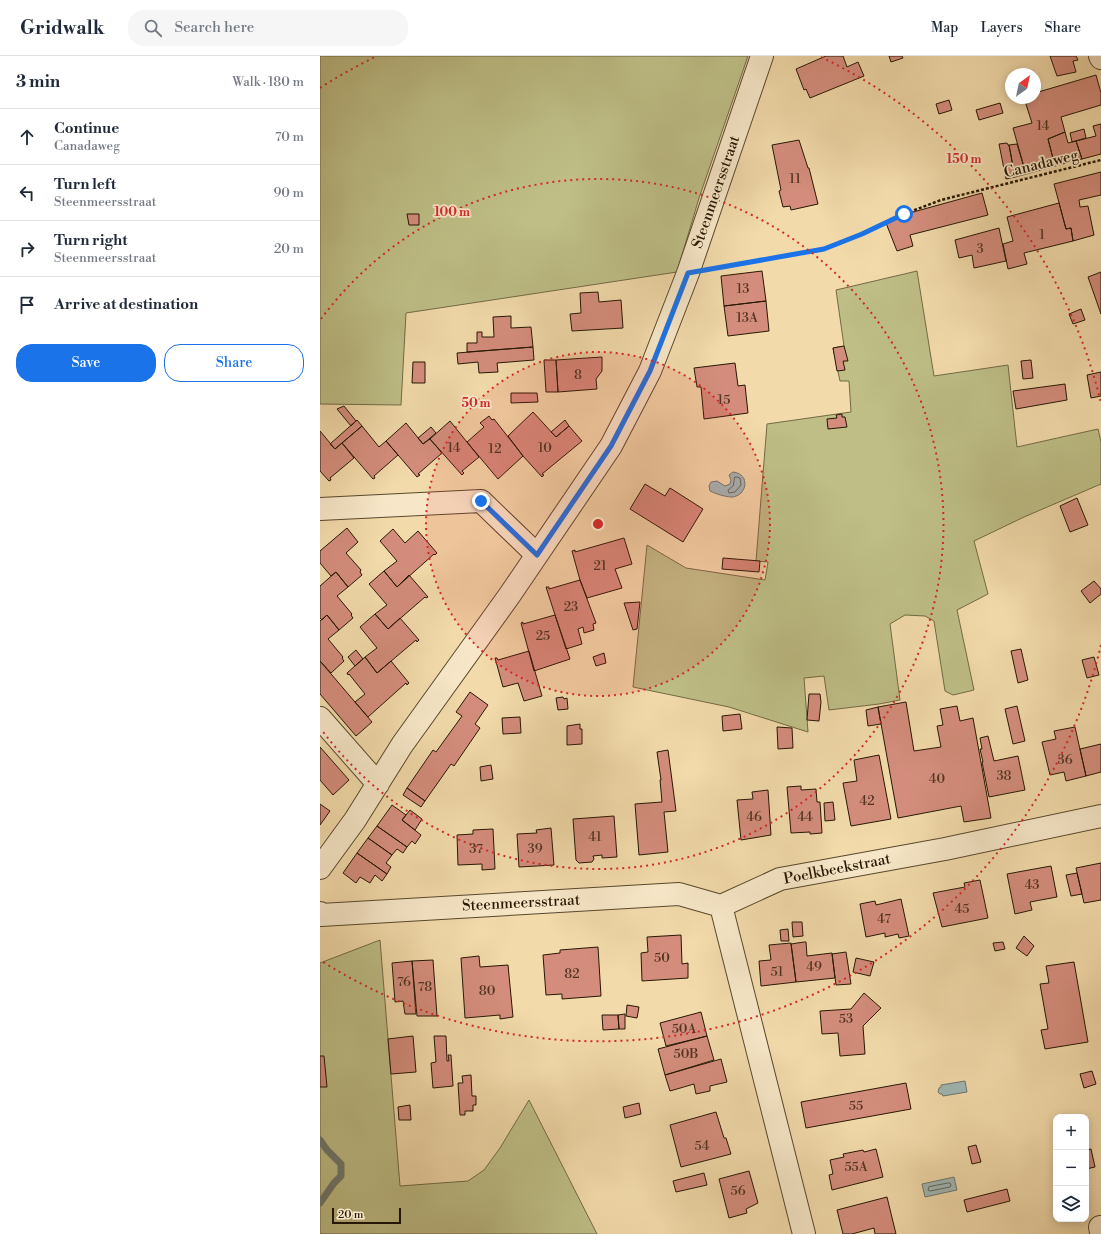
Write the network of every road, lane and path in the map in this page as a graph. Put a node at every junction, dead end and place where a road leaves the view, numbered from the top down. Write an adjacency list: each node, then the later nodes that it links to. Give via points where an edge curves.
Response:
1 (762, 56): 3 (street, Steenmeersstraat)
2 (1101, 160): 3 (path, Canadaweg, via 941,200 824,249)
3 (688, 273): 5 (street, Steenmeersstraat, via 650,371 611,446)
4 (320, 509): 5 (street, via 481,501)
5 (537, 555): 7 (street, Steenmeersstraat, via 402,745)
6 (320, 718): 7 (street)
7 (378, 784): 9 (street, Steenmeersstraat)
8 (1101, 816): 10 (street, Poelkbeekstraat, via 945,849 780,879)
9 (320, 868)
10 (721, 906): 11 (street, Steenmeersstraat, via 679,894 321,915); 12 (street)
11 (320, 913)
12 (804, 1234)

